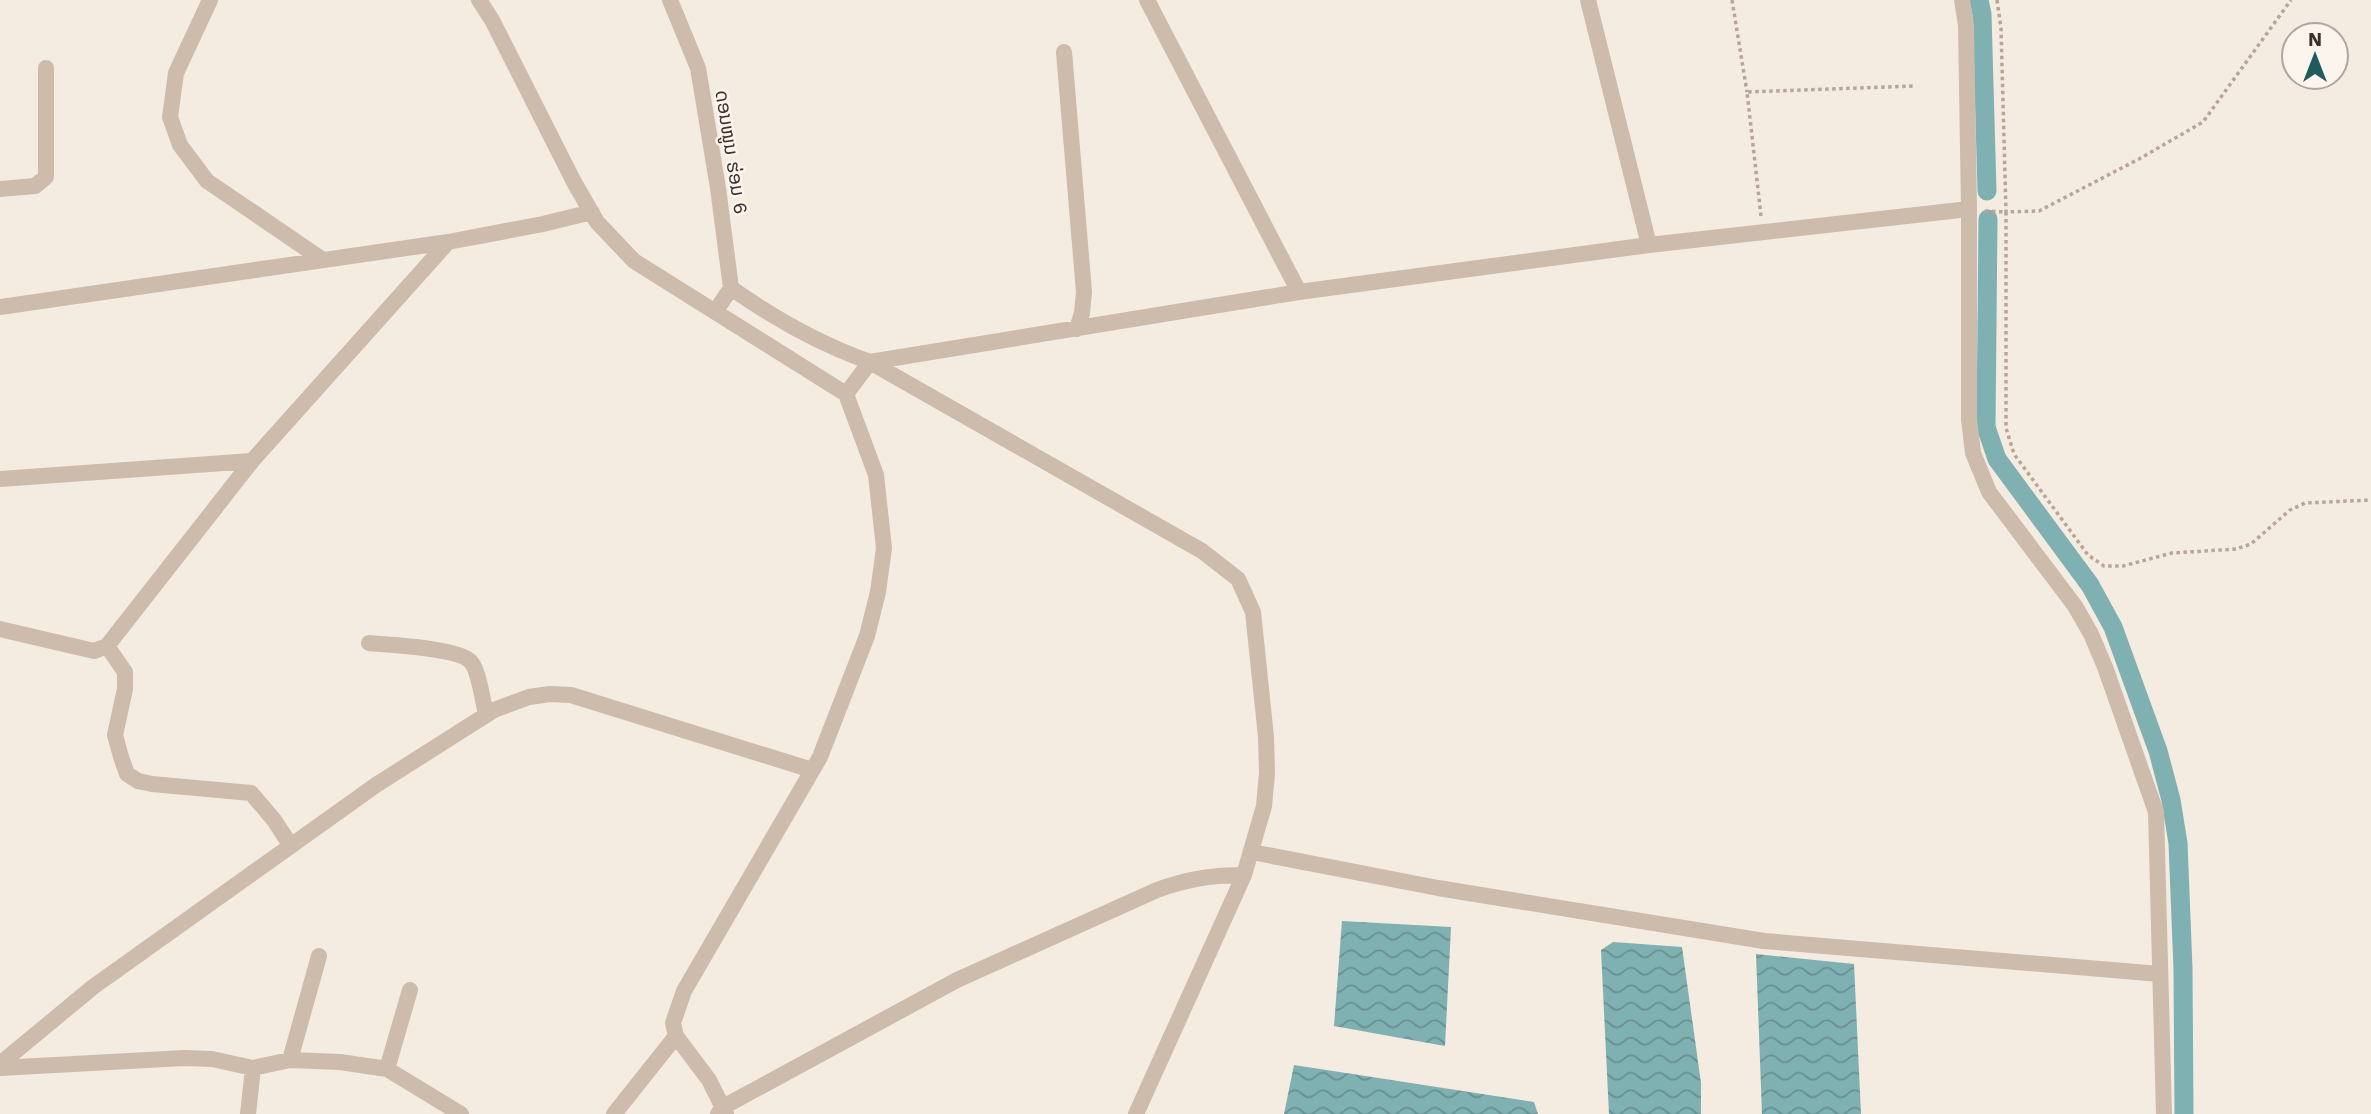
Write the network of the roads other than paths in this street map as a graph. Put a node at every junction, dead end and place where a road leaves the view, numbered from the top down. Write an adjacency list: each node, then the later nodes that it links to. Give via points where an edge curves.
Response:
1 (210, 0): 14 (street, via 176,74 170,117 180,145 207,181)
2 (479, 0): 11 (street)
3 (670, 0): 15 (street, ດອນໜູນ ຮ່ອມ 6, via 698,68)
4 (1147, 0): 16 (street)
5 (1588, 0): 13 (street)
6 (1962, 0): 10 (street)
7 (1064, 52): 19 (street, via 1084,292)
8 (46, 68): 9 (street, via 46,177 35,186)
9 (0, 189)
10 (1969, 209): 13 (street); 33 (street, via 1973,453 1989,492 2075,606 2105,667 2156,812)
11 (592, 212): 12 (street); 18 (street, via 634,261)
12 (448, 242): 14 (street); 22 (street)
13 (1649, 245): 16 (street)
14 (323, 260): 17 (street)
15 (731, 288): 18 (street); 20 (street, via 832,349)
16 (1299, 292): 19 (street)
17 (0, 307)
18 (715, 312): 21 (street)
19 (1077, 329): 20 (street)
20 (870, 362): 21 (street); 30 (street, via 1202,551 1238,579 1253,611 1266,737 1264,806)
21 (846, 394): 28 (street, via 876,475 884,548 867,636)
22 (252, 461): 23 (street); 26 (street)
23 (0, 479)
24 (0, 629): 26 (street, via 94,651)
25 (369, 643): 27 (street, via 465,657 476,672)
26 (107, 646): 29 (street, via 125,672 115,735 127,774 152,784 250,793)
27 (486, 715): 28 (street, via 529,697 571,695); 29 (street)
28 (812, 770): 35 (street, via 684,991 673,1023)
29 (291, 846): 37 (street, via 93,987)
30 (1252, 852): 31 (street); 33 (street, via 1438,888 1764,940)
31 (1244, 874): 40 (street, via 1213,874 1157,890 957,979); 44 (street)
32 (319, 956): 36 (street)
33 (2160, 974): 45 (street)
34 (410, 990): 39 (street)
35 (676, 1037): 40 (street, via 709,1080); 43 (street)
36 (290, 1060): 38 (street); 39 (street)
37 (0, 1066): 38 (street, via 184,1058)
38 (253, 1068): 41 (street)
39 (387, 1069): 42 (street)
40 (722, 1112)
41 (248, 1114)
42 (461, 1114)
43 (614, 1114)
44 (1136, 1114)
45 (2164, 1114)

